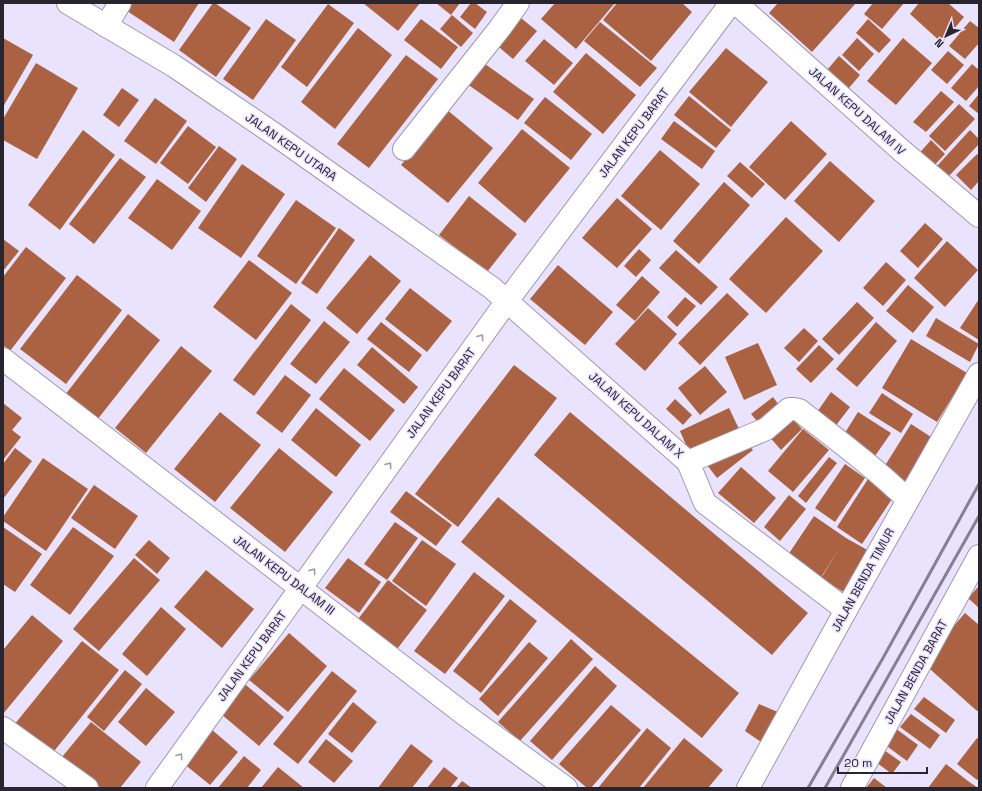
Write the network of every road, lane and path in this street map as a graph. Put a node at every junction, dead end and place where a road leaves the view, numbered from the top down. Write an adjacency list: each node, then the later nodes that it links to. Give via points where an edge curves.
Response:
1 (68, 3): 6 (street, JALAN KEPU UTARA)
2 (120, 3): 6 (street)
3 (518, 3): 7 (street)
4 (731, 3): 9 (street, JALAN KEPU BARAT)
5 (736, 3): 8 (street, JALAN KEPU DALAM IV)
6 (106, 26): 9 (street, JALAN KEPU UTARA, via 174,66 277,136)
7 (404, 149)
8 (979, 216)
9 (507, 301): 12 (street, JALAN KEPU DALAM X); 15 (street, JALAN KEPU BARAT, one-way to 9)
10 (3, 359): 15 (street, JALAN KEPU DALAM III)
11 (979, 374): 13 (street, JALAN BENDA TIMUR)
12 (688, 462): 13 (street, via 766,429 789,409 794,409 799,410); 16 (street, JALAN KEPU DALAM X, via 705,503)
13 (908, 500): 16 (street, JALAN BENDA TIMUR)
14 (979, 556): 22 (street, JALAN BENDA BARAT)
15 (300, 589): 19 (street, JALAN KEPU BARAT, one-way to 15); 20 (street, JALAN KEPU DALAM III)
16 (846, 610): 21 (street, JALAN BENDA TIMUR)
17 (3, 728): 18 (street)
18 (87, 788)
19 (157, 788)
20 (566, 788)
21 (748, 788)
22 (852, 788)

